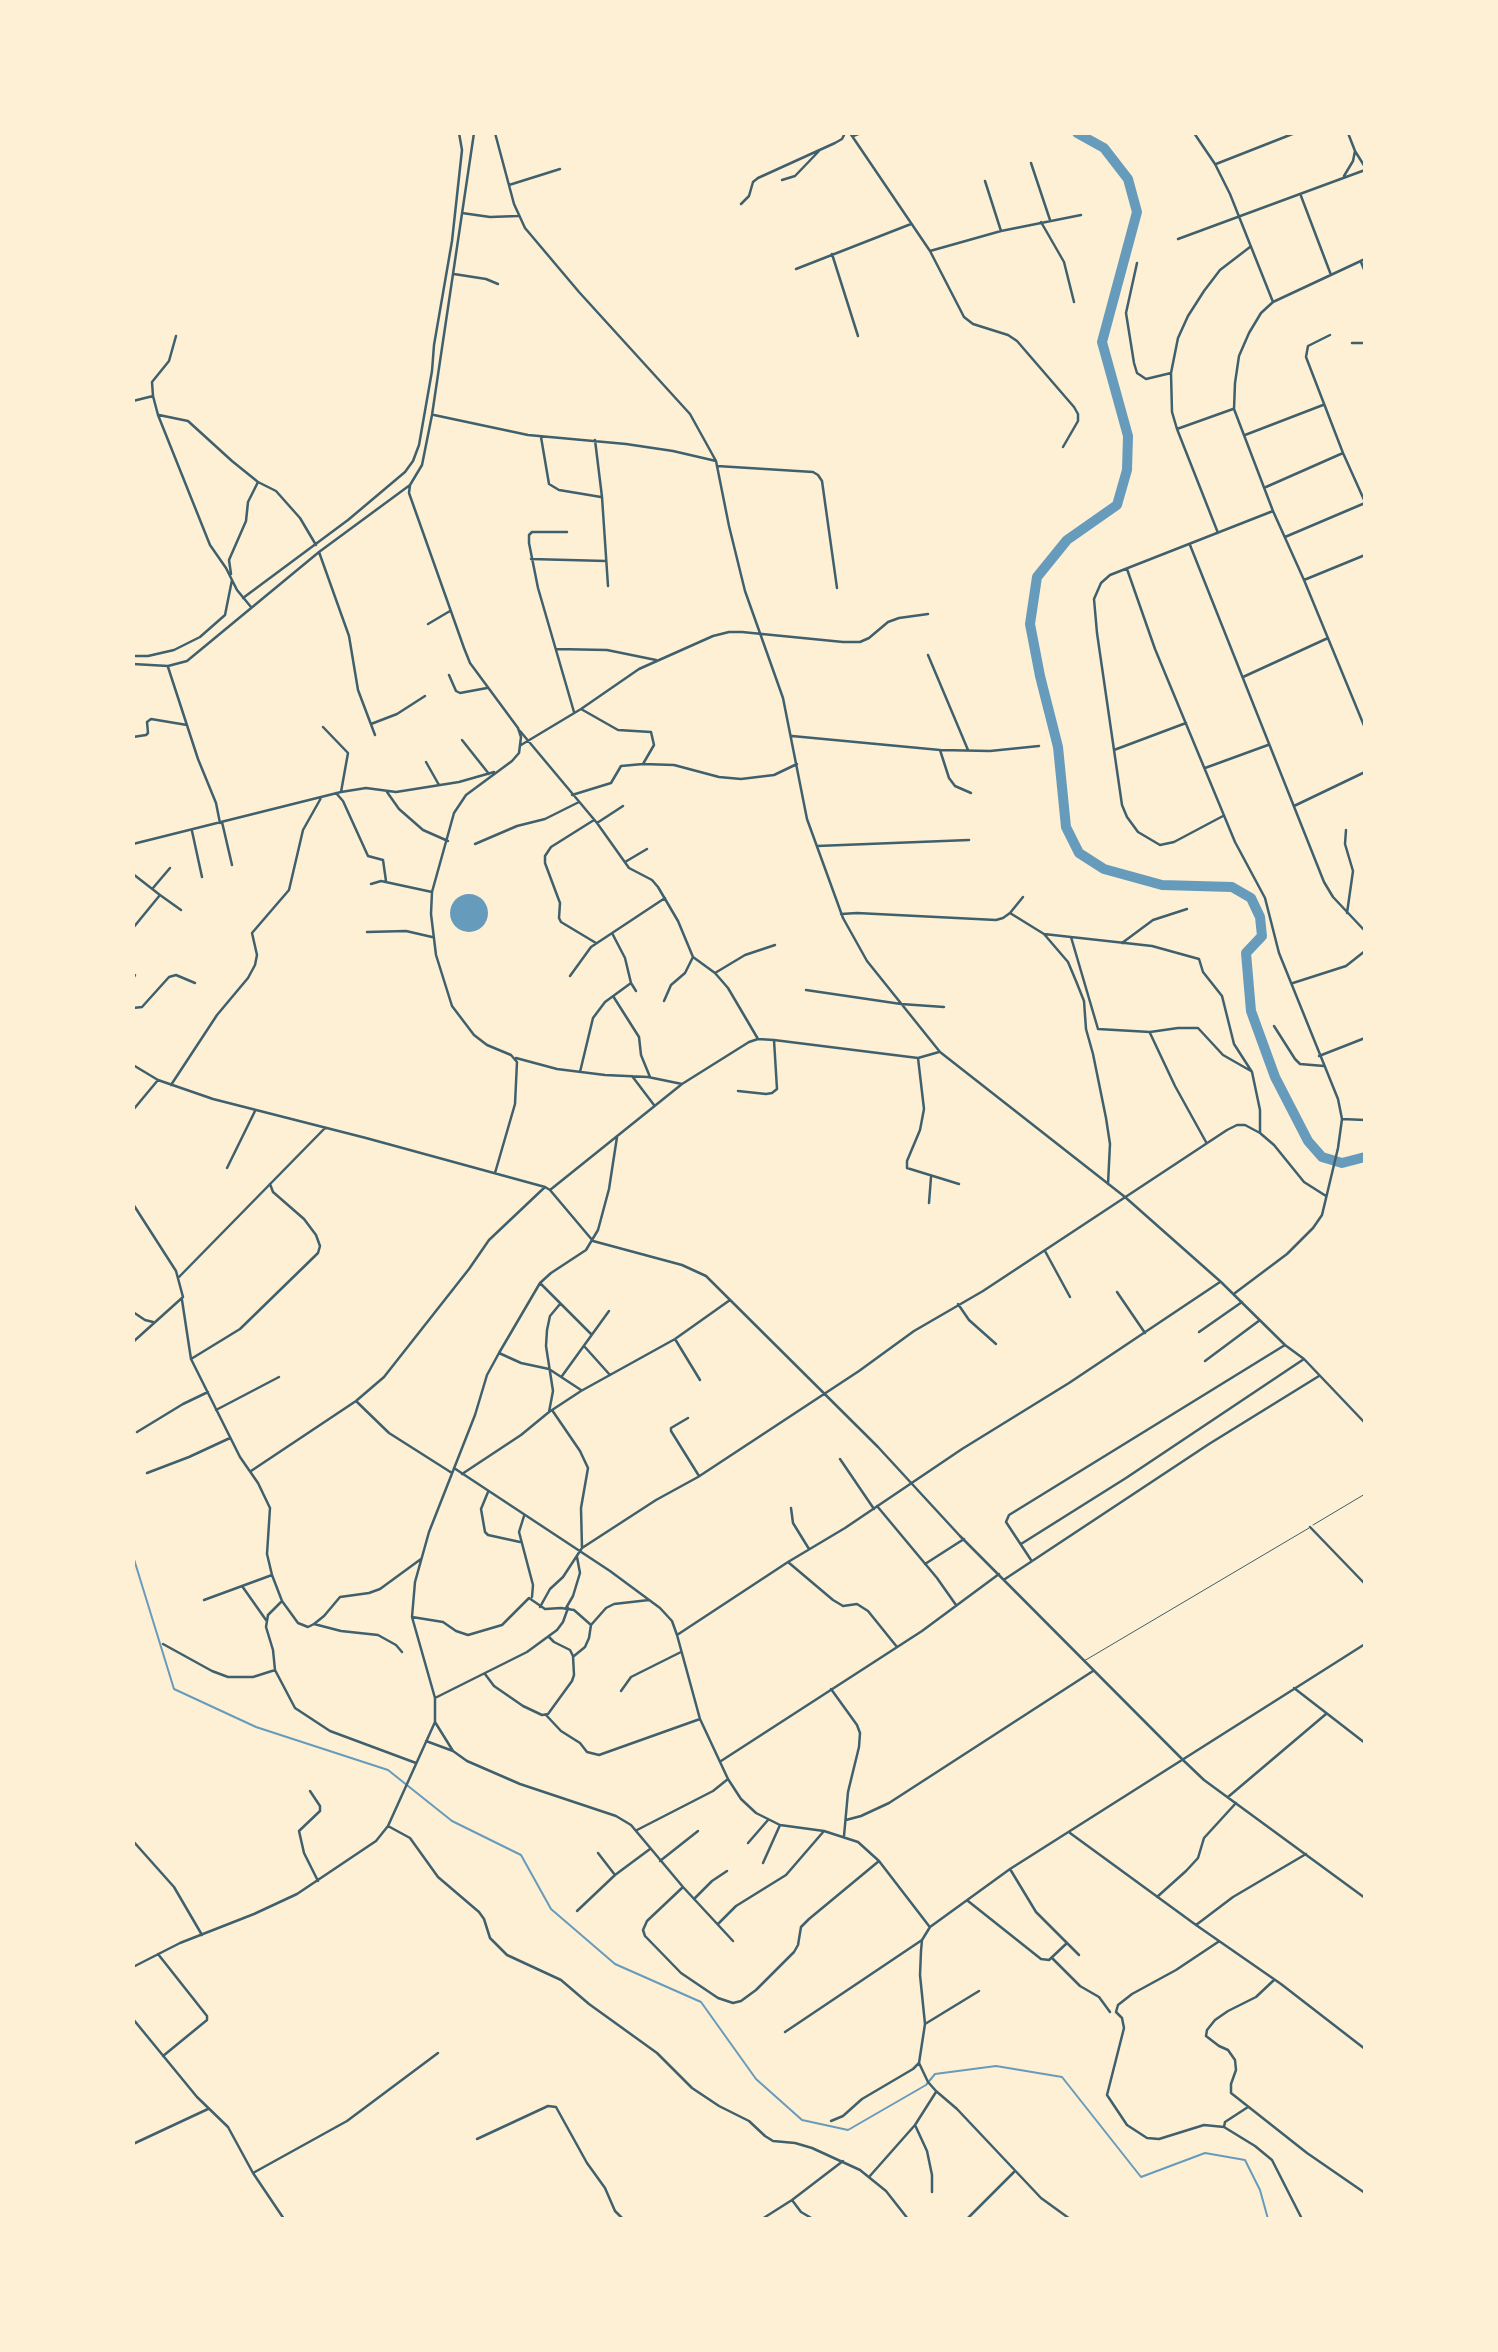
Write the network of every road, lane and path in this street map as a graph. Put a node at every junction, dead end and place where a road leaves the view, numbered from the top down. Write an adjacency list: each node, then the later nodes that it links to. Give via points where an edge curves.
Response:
1 (459, 133): 71 (street, via 462,150 452,241 419,445 405,472)
2 (474, 133): 22 (street)
3 (495, 133): 19 (street)
4 (845, 133): 10 (street)
5 (860, 133): 9 (street)
6 (1194, 133): 13 (street)
7 (1295, 133): 13 (street)
8 (1348, 133): 11 (street)
9 (852, 135): 28 (street)
10 (821, 149): 17 (street, via 798,173); 21 (street, via 758,178)
11 (1355, 150): 14 (street); 16 (street)
12 (1031, 163): 26 (street)
13 (1215, 164): 24 (street)
14 (1365, 168): 16 (street)
15 (560, 169): 19 (street)
16 (1343, 179): 20 (street)
17 (782, 180)
18 (985, 181): 29 (street)
19 (509, 185): 25 (street)
20 (1301, 195): 24 (street); 39 (street)
21 (741, 204)
22 (462, 213): 25 (street); 38 (street)
23 (1082, 215): 26 (street)
24 (1239, 215): 30 (street); 31 (street)
25 (518, 216): 61 (street, via 579,292 690,414)
26 (1050, 220): 27 (street)
27 (1041, 222): 29 (street); 41 (street, via 1064,262)
28 (911, 224): 32 (street); 33 (street)
29 (1001, 231): 32 (street)
30 (1178, 239)
31 (1250, 247): 42 (street); 48 (street, via 1220,270 1203,291 1178,338)
32 (930, 251): 59 (street, via 964,317 1017,341 1074,407 1078,421)
33 (832, 254): 36 (street); 45 (street)
34 (1363, 260): 37 (street); 39 (street)
35 (1137, 263): 48 (street, via 1126,313 1137,373 1146,379)
36 (796, 269)
37 (1365, 272)
38 (454, 274): 40 (street); 54 (street)
39 (1331, 275): 42 (street)
40 (498, 284)
41 (1074, 302)
42 (1273, 302): 52 (street, via 1261,313 1239,356)
43 (1330, 335): 51 (street, via 1306,351)
44 (176, 336): 49 (street, via 169,361 152,382)
45 (858, 337)
46 (1352, 342): 47 (street)
47 (1365, 343)
48 (1171, 373): 55 (street)
49 (153, 396): 50 (street); 53 (street)
50 (133, 401)
51 (1323, 405): 56 (street); 60 (street)
52 (1234, 409): 55 (street); 56 (street)
53 (158, 415): 62 (street, via 188,421); 78 (street, via 210,545)
54 (432, 415): 57 (street); 63 (street, via 422,465)
55 (1177, 429): 69 (street)
56 (1245, 435): 64 (street)
57 (541, 437): 58 (street); 65 (street, via 550,484 559,490)
58 (595, 440): 61 (street, via 673,451); 65 (street)
59 (1063, 447)
60 (1343, 453): 64 (street); 66 (street)
61 (717, 464): 81 (street, via 818,475); 87 (street, via 737,562)
62 (258, 482): 71 (street, via 292,508); 78 (street, via 229,560)
63 (410, 485): 73 (street); 84 (street, via 411,502)
64 (1264, 487): 67 (street)
65 (603, 498): 76 (street)
66 (1365, 502): 70 (street)
67 (1273, 511): 69 (street); 70 (street)
68 (567, 532): 75 (street, via 530,533)
69 (1219, 533): 72 (street)
70 (1285, 537): 79 (street)
71 (316, 545): 82 (street)
72 (1190, 545): 77 (street); 96 (street)
73 (319, 552): 83 (street); 102 (street, via 349,636 358,690)
74 (1365, 555): 79 (street)
75 (531, 559): 76 (street); 89 (street)
76 (606, 561): 80 (street)
77 (1127, 569): 101 (street); 117 (street, via 1101,583 1094,599)
78 (232, 578): 82 (street); 91 (street, via 227,610 217,624 184,647)
79 (1304, 580): 88 (street)
80 (608, 586)
81 (837, 588)
82 (243, 598): 83 (street)
83 (251, 607): 94 (street, via 187,661)
84 (450, 611): 86 (street); 97 (street, via 470,663)
85 (928, 614): 87 (street, via 888,622 860,642)
86 (428, 624)
87 (761, 635): 92 (street, via 729,632); 108 (street)
88 (1328, 638): 96 (street); 106 (street)
89 (556, 649): 92 (street, via 607,650); 100 (street)
90 (928, 655): 116 (street)
91 (133, 656)
92 (656, 660): 99 (street)
93 (133, 664): 94 (street)
94 (168, 666): 103 (street)
95 (449, 675): 97 (street, via 460,693)
96 (1243, 677): 113 (street)
97 (487, 688): 105 (street)
98 (425, 696): 102 (street)
99 (581, 709): 100 (street); 119 (street, via 618,730 651,732 654,745)
100 (574, 712): 111 (street)
101 (1185, 723): 117 (street); 121 (street)
102 (371, 724): 107 (street)
103 (187, 725): 109 (street, via 151,719 148,733); 137 (street)
104 (323, 727): 126 (street, via 348,753)
105 (518, 728): 111 (street); 112 (street)
106 (1365, 728)
107 (375, 736)
108 (792, 736): 115 (street); 120 (street)
109 (133, 737)
110 (463, 740): 124 (street)
111 (529, 740): 112 (street); 130 (street)
112 (522, 745): 122 (street, via 512,761)
113 (1269, 745): 121 (street); 134 (street)
114 (1039, 746): 116 (street)
115 (940, 750): 116 (street); 129 (street, via 949,778)
116 (968, 750)
117 (1114, 750): 135 (street, via 1122,805 1138,832 1151,841 1160,845 1174,842)
118 (426, 762): 125 (street)
119 (643, 764): 120 (street, via 674,765 730,779 764,777); 130 (street, via 621,766 611,783)
120 (797, 764): 144 (street)
121 (1205, 768): 135 (street)
122 (497, 771): 124 (street); 140 (street, via 458,805)
123 (1365, 772): 134 (street)
124 (489, 774): 125 (street)
125 (439, 785): 127 (street)
126 (341, 792): 127 (street, via 366,788); 128 (street)
127 (387, 792): 140 (street, via 423,830)
128 (336, 793): 131 (street); 151 (street, via 368,856 383,860)
129 (971, 793)
130 (572, 795): 132 (street)
131 (321, 798): 137 (street); 204 (street, via 303,830 289,890 252,933 257,955 254,965)
132 (579, 802): 136 (street); 143 (street)
133 (623, 806): 136 (street)
134 (1294, 806): 161 (street, via 1324,882)
135 (1224, 815): 179 (street, via 1265,898)
136 (596, 821): 146 (street); 170 (street, via 551,847 545,856 560,903 561,922)
137 (221, 823): 139 (street); 147 (street)
138 (1346, 830): 161 (street, via 1353,871)
139 (192, 831): 142 (street); 150 (street)
140 (448, 841): 154 (street)
141 (970, 841): 144 (street)
142 (133, 844)
143 (475, 844)
144 (817, 846): 162 (street)
145 (648, 849): 146 (street)
146 (625, 862): 157 (street, via 652,880)
147 (232, 865)
148 (170, 868): 153 (street)
149 (133, 874): 153 (street)
150 (202, 877)
151 (386, 881): 152 (street); 154 (street)
152 (371, 884)
153 (153, 888): 155 (street)
154 (432, 892): 168 (street)
155 (160, 895): 159 (street); 163 (street)
156 (1023, 897): 160 (street)
157 (665, 898): 166 (street); 174 (street)
158 (1187, 909): 171 (street, via 1153,920)
159 (181, 910)
160 (1010, 913): 162 (street, via 996,920); 167 (street)
161 (1348, 913): 164 (street)
162 (841, 914): 184 (street, via 867,961)
163 (133, 928)
164 (1365, 931)
165 (368, 932): 168 (street, via 406,931)
166 (612, 933): 170 (street); 178 (street)
167 (1044, 934): 169 (street); 220 (street, via 1068,962 1084,1001 1110,1144)
168 (432, 937): 194 (street, via 444,985 464,1024 487,1045)
169 (1071, 937): 171 (street); 188 (street, via 1098,1029)
170 (596, 943): 176 (street)
171 (1122, 943): 199 (street, via 1199,959 1222,996 1234,1044)
172 (775, 945): 175 (street, via 745,955)
173 (1365, 951): 179 (street, via 1346,966)
174 (693, 957): 175 (street); 183 (street)
175 (715, 973): 190 (street)
176 (570, 976)
177 (195, 983): 186 (street, via 176,975 169,977 142,1007)
178 (631, 983): 180 (street); 182 (street)
179 (1291, 984): 193 (street)
180 (636, 990)
181 (806, 990): 184 (street)
182 (613, 996): 198 (street, via 593,1018); 201 (street, via 639,1037)
183 (664, 1001)
184 (901, 1004): 185 (street); 192 (street)
185 (944, 1007)
186 (133, 1008)
187 (1274, 1026): 197 (street, via 1300,1064)
188 (1150, 1032): 199 (street, via 1198,1028 1223,1055); 214 (street)
189 (1365, 1038): 193 (street)
190 (758, 1039): 191 (street); 203 (street)
191 (774, 1040): 195 (street); 205 (street, via 778,1089 772,1093)
192 (940, 1052): 195 (street); 220 (street)
193 (1319, 1056): 197 (street)
194 (515, 1058): 198 (street); 216 (street, via 515,1104)
195 (918, 1058): 217 (street, via 924,1109 907,1168)
196 (133, 1065): 202 (street)
197 (1324, 1066): 209 (street)
198 (580, 1072): 200 (street)
199 (1252, 1072): 212 (street)
200 (632, 1076): 201 (street); 206 (street)
201 (650, 1077): 203 (street)
202 (158, 1080): 204 (street); 207 (street)
203 (682, 1084): 206 (street)
204 (171, 1085): 208 (street)
205 (737, 1091)
206 (654, 1105): 213 (street)
207 (133, 1110)
208 (255, 1111): 211 (street); 215 (street)
209 (1342, 1119): 210 (street); 223 (street)
210 (1365, 1120)
211 (325, 1128): 216 (street); 218 (street)
212 (1260, 1133): 214 (street, via 1237,1125); 223 (street, via 1304,1182)
213 (617, 1137): 222 (street); 227 (street, via 607,1198)
214 (1206, 1142): 224 (street)
215 (227, 1168)
216 (495, 1173): 221 (street)
217 (931, 1177): 219 (street); 225 (street)
218 (270, 1184): 229 (street); 253 (street, via 316,1235 318,1252 240,1329)
219 (959, 1184)
220 (1108, 1185): 224 (street)
221 (545, 1187): 222 (street); 265 (street, via 488,1240 395,1365)
222 (550, 1190): 227 (street)
223 (1326, 1196): 233 (street, via 1313,1228)
224 (1125, 1197): 228 (street); 230 (street)
225 (929, 1203)
226 (133, 1204): 229 (street)
227 (593, 1241): 231 (street); 236 (street, via 696,1270)
228 (1045, 1251): 234 (street); 239 (street)
229 (179, 1277): 235 (street)
230 (1222, 1282): 233 (street); 245 (street)
231 (540, 1283): 238 (street); 252 (street)
232 (1117, 1292): 245 (street)
233 (1234, 1294): 237 (street)
234 (1070, 1297)
235 (182, 1300): 243 (street); 253 (street)
236 (730, 1300): 247 (street); 264 (street)
237 (1242, 1302): 242 (street); 244 (street)
238 (560, 1304): 246 (street); 256 (street, via 547,1330)
239 (958, 1304): 249 (street); 264 (street)
240 (609, 1311): 246 (street)
241 (133, 1312): 243 (street)
242 (1260, 1320): 251 (street); 255 (street)
243 (153, 1321): 248 (street)
244 (1199, 1332)
245 (1145, 1333): 279 (street)
246 (591, 1334): 250 (street)
247 (675, 1339): 257 (street); 261 (street)
248 (133, 1342)
249 (996, 1343)
250 (583, 1345): 257 (street); 258 (street)
251 (1286, 1345): 254 (street); 288 (street, via 1009,1515 1006,1522)
252 (499, 1353): 256 (street); 273 (street)
253 (191, 1359): 263 (street)
254 (1304, 1359): 259 (street); 288 (street)
255 (1205, 1361)
256 (549, 1369): 258 (street); 267 (street)
257 (610, 1375): 262 (street)
258 (562, 1376): 262 (street)
259 (1319, 1376): 269 (street); 293 (street)
260 (279, 1377): 266 (street)
261 (700, 1380)
262 (582, 1391): 267 (street)
263 (208, 1392): 266 (street); 270 (street)
264 (824, 1393): 278 (street); 279 (street)
265 (356, 1401): 274 (street); 276 (street, via 389,1433)
266 (216, 1410): 271 (street)
267 (551, 1411): 277 (street); 290 (street, via 588,1468 581,1508)
268 (688, 1418): 278 (street, via 671,1431)
269 (1365, 1423)
270 (137, 1432)
271 (230, 1438): 274 (street); 275 (street)
272 (840, 1459): 282 (street)
273 (454, 1468): 276 (street); 277 (street)
274 (250, 1471): 297 (street, via 270,1508 267,1554)
275 (147, 1473)
276 (452, 1474): 292 (street)
277 (462, 1474): 280 (street)
278 (699, 1476): 290 (street)
279 (911, 1483): 282 (street); 286 (street)
280 (488, 1492): 284 (street); 287 (street, via 481,1509 485,1532)
281 (1365, 1494): 285 (lane)
282 (875, 1507): 289 (street); 295 (street)
283 (791, 1508): 289 (street, via 793,1523)
284 (524, 1516): 287 (street); 290 (street)
285 (1310, 1527): 299 (street); 320 (lane)
286 (964, 1539): 295 (street); 296 (street)
287 (520, 1542): 301 (street, via 533,1585)
288 (1021, 1544): 293 (street)
289 (809, 1549): 294 (street)
290 (581, 1550): 291 (street); 303 (street)
291 (577, 1557): 306 (street); 307 (street, via 580,1573)
292 (421, 1559): 308 (street); 310 (street, via 380,1589 340,1597)
293 (1031, 1560): 298 (street)
294 (788, 1562): 312 (street); 316 (street, via 833,1600 843,1606 858,1604 868,1611)
295 (925, 1564): 305 (street)
296 (999, 1574): 298 (street); 305 (street)
297 (272, 1575): 300 (street); 304 (street)
298 (1005, 1579): 320 (street)
299 (1365, 1584)
300 (242, 1586): 302 (street); 309 (street)
301 (531, 1598): 306 (street); 308 (street, via 502,1625 468,1634 443,1622)
302 (204, 1600)
303 (649, 1600): 311 (street, via 614,1604); 312 (street, via 672,1621)
304 (282, 1601): 309 (street); 310 (street, via 298,1623)
305 (956, 1605): 316 (street)
306 (540, 1607): 307 (street)
307 (567, 1608): 311 (street); 313 (street, via 563,1622)
308 (412, 1617): 327 (street)
309 (266, 1620): 321 (street)
310 (314, 1624): 317 (street, via 378,1635)
311 (591, 1625): 319 (street, via 585,1647)
312 (677, 1635): 318 (street)
313 (549, 1637): 319 (street); 323 (street)
314 (163, 1644): 321 (street, via 228,1677 253,1677)
315 (1365, 1644): 324 (street)
316 (897, 1647): 325 (street)
317 (402, 1652)
318 (681, 1652): 326 (street, via 631,1677); 330 (street)
319 (573, 1656): 329 (street, via 572,1681)
320 (1083, 1661): 322 (street)
321 (275, 1670): 337 (street, via 289,1700 302,1714 331,1731)
322 (1093, 1671): 335 (street); 343 (street, via 889,1802)
323 (485, 1674): 327 (street); 329 (street, via 523,1706)
324 (1294, 1688): 328 (street); 335 (street)
325 (830, 1689): 336 (street); 343 (street, via 860,1733)
326 (621, 1691)
327 (435, 1698): 331 (street)
328 (1326, 1714): 333 (street); 340 (street)
329 (545, 1715): 330 (street, via 587,1752 599,1755)
330 (700, 1719): 336 (street)
331 (435, 1722): 332 (street); 334 (street)
332 (426, 1741): 334 (street); 337 (street)
333 (1365, 1743)
334 (453, 1751): 346 (street, via 520,1784 617,1816)
335 (1183, 1760): 340 (street); 349 (street)
336 (721, 1761): 338 (street)
337 (416, 1763): 345 (street)
338 (728, 1779): 342 (street, via 741,1799); 346 (street)
339 (310, 1791): 362 (street, via 320,1811 299,1831)
340 (1228, 1797): 341 (street)
341 (1236, 1803): 355 (street); 364 (street, via 1204,1838 1198,1858)
342 (768, 1820): 344 (street); 352 (street)
343 (846, 1820): 350 (street)
344 (780, 1825): 348 (street); 358 (street)
345 (388, 1826): 362 (street, via 376,1841); 399 (street, via 410,1838 439,1877 479,1912 489,1938 507,1955 561,1980 657,2053 692,2088 749,2121 773,2141 795,2143)
346 (636, 1830): 353 (street)
347 (698, 1831): 356 (street)
348 (824, 1831): 350 (street); 369 (street, via 786,1875 736,1906)
349 (1070, 1833): 359 (street); 364 (street)
350 (844, 1836): 357 (street)
351 (133, 1841): 372 (street, via 174,1887)
352 (748, 1843)
353 (650, 1850): 356 (street); 361 (street)
354 (598, 1853): 361 (street)
355 (1306, 1854): 365 (street); 370 (street)
356 (660, 1861): 363 (street)
357 (879, 1861): 363 (street, via 809,1919 801,1927 794,1952 756,1990 733,2003 681,1973 645,1936 647,1921); 371 (street)
358 (763, 1863)
359 (1010, 1869): 367 (street); 376 (street, via 1036,1912)
360 (727, 1871): 366 (street)
361 (615, 1875): 368 (street)
362 (318, 1881): 372 (street)
363 (683, 1887): 366 (street)
364 (1157, 1897): 370 (street)
365 (1365, 1898)
366 (694, 1899): 369 (street)
367 (967, 1900): 371 (street); 379 (street, via 1041,1959)
368 (577, 1911)
369 (718, 1924): 374 (street)
370 (1195, 1925): 375 (street)
371 (930, 1927): 373 (street)
372 (202, 1935): 377 (street)
373 (922, 1940): 385 (street); 386 (street)
374 (733, 1941)
375 (1218, 1942): 381 (street); 396 (street, via 1118,2005 1116,2012 1124,2028 1107,2095 1127,2125 1147,2138 1159,2139 1204,2125)
376 (1067, 1943): 378 (street); 379 (street)
377 (159, 1954): 380 (street); 389 (street, via 207,2016)
378 (1079, 1955)
379 (1052, 1958): 383 (street)
380 (133, 1967)
381 (1274, 1980): 387 (street); 392 (street, via 1256,1997 1215,2020 1205,2033 1232,2054 1236,2065 1231,2093)
382 (979, 1991): 385 (street)
383 (1110, 2012)
384 (133, 2019): 389 (street)
385 (925, 2024): 390 (street)
386 (785, 2032)
387 (1365, 2049)
388 (438, 2053): 401 (street, via 347,2121)
389 (163, 2056): 393 (street)
390 (919, 2063): 391 (street); 394 (street)
391 (936, 2091): 395 (street); 400 (street)
392 (1248, 2106): 396 (street); 404 (street)
393 (208, 2109): 398 (street); 401 (street, via 228,2127)
394 (831, 2121)
395 (915, 2125): 402 (street); 403 (street, via 927,2151)
396 (1224, 2127): 415 (street, via 1272,2160)
397 (477, 2138): 407 (street, via 548,2106 556,2107)
398 (133, 2144)
399 (843, 2161): 402 (street); 405 (street)
400 (1015, 2171): 413 (street); 414 (street)
401 (253, 2173): 406 (street)
402 (869, 2177): 412 (street)
403 (932, 2192)
404 (1365, 2193)
405 (792, 2200): 408 (street); 409 (street)
406 (284, 2219)
407 (623, 2219)
408 (762, 2219)
409 (813, 2219)
410 (838, 2219): 411 (street)
411 (872, 2219)
412 (908, 2219)
413 (967, 2219)
414 (1070, 2219)
415 (1302, 2219)

